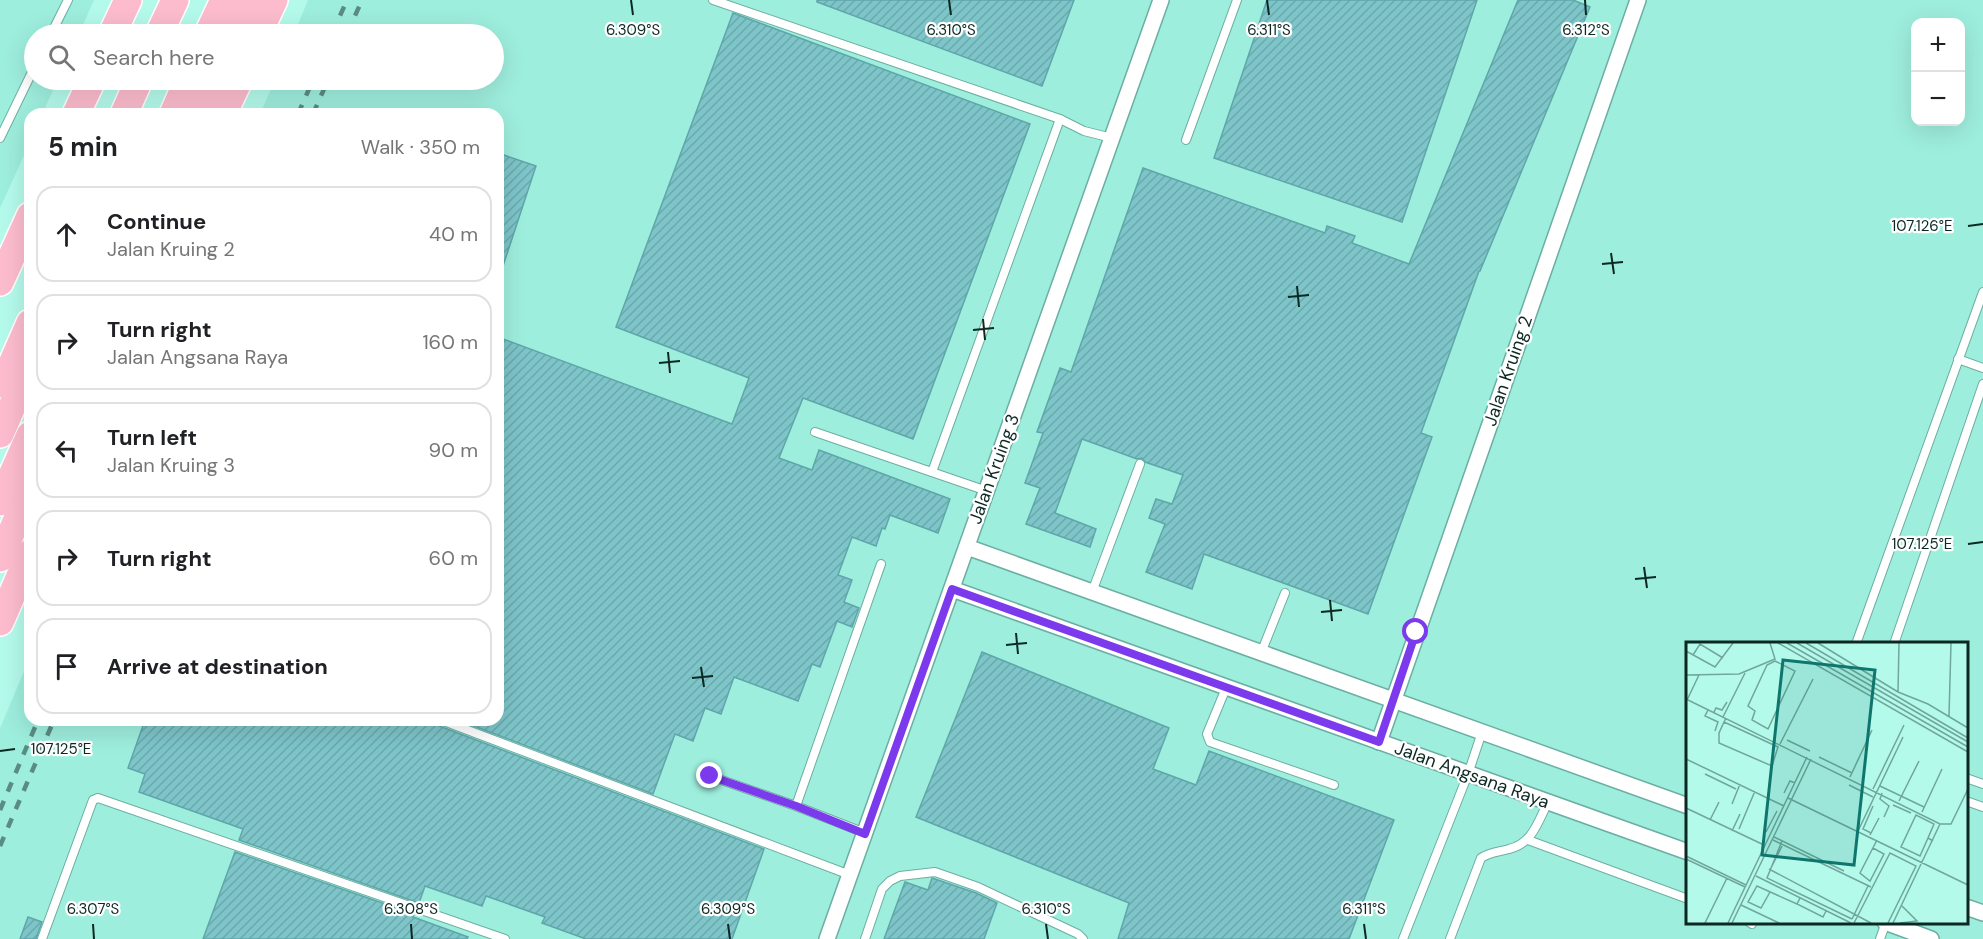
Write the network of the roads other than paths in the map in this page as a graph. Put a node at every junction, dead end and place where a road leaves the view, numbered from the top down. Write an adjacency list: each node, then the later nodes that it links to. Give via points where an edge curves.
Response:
1 (69, 0): 12 (lane)
2 (128, 0): 13 (highway)
3 (175, 0): 14 (highway)
4 (190, 0): 15 (highway)
5 (224, 0): 16 (highway)
6 (247, 0): 17 (highway)
7 (274, 0): 18 (highway)
8 (713, 0): 32 (lane)
9 (1161, 0): 34 (street, Jalan Kruing 3)
10 (1237, 0): 35 (lane)
11 (1635, 1): 65 (street, Jalan Kruing 2)
12 (56, 24)
13 (117, 24)
14 (164, 24)
15 (179, 24)
16 (213, 24)
17 (236, 24)
18 (263, 24)
19 (24, 89): 33 (lane)
20 (87, 90): 26 (highway)
21 (135, 90): 27 (highway)
22 (151, 90): 28 (highway)
23 (184, 90): 29 (highway)
24 (208, 90): 30 (highway)
25 (235, 90): 31 (highway)
26 (79, 108)
27 (127, 108)
28 (143, 108)
29 (176, 108)
30 (200, 108)
31 (227, 108)
32 (1060, 119): 34 (lane, via 1084,131); 49 (lane)
33 (0, 138)
34 (1112, 138): 50 (street, Jalan Kruing 3)
35 (1186, 140)
36 (24, 229): 37 (highway)
37 (0, 282)
38 (1983, 292): 40 (lane)
39 (24, 336): 44 (highway)
40 (1958, 359): 41 (lane); 61 (lane)
41 (1983, 368)
42 (24, 379): 46 (highway)
43 (1983, 384): 62 (lane)
44 (0, 390)
45 (815, 432): 49 (lane)
46 (0, 434)
47 (24, 448): 51 (highway)
48 (1140, 464): 58 (lane)
49 (932, 472): 50 (lane)
50 (987, 491): 53 (street, Jalan Kruing 3)
51 (0, 502)
52 (24, 504): 54 (highway)
53 (967, 547): 57 (street, Jalan Kruing 3); 58 (street)
54 (0, 558)
55 (881, 564): 76 (lane)
56 (24, 568): 60 (highway)
57 (952, 589): 64 (street, Jalan Angsana Raya); 79 (street, Jalan Kruing 3)
58 (1092, 592): 63 (street)
59 (1285, 592): 63 (lane)
60 (0, 622)
61 (1857, 642)
62 (1895, 642)
63 (1261, 653): 65 (street)
64 (1226, 688): 68 (street, Jalan Angsana Raya); 73 (lane, via 1207,734 1210,742)
65 (1393, 700): 67 (street); 68 (street, Jalan Kruing 2)
66 (457, 726): 82 (lane)
67 (1482, 732): 69 (lane); 77 (street)
68 (1379, 742): 69 (street, Jalan Angsana Raya)
69 (1468, 774): 74 (street, Jalan Angsana Raya); 93 (lane)
70 (710, 776): 76 (lane)
71 (1968, 779): 72 (lane)
72 (1983, 784)
73 (1334, 785)
74 (1548, 802): 80 (lane); 81 (street, Jalan Angsana Raya)
75 (1968, 802): 78 (lane)
76 (796, 806): 79 (lane)
77 (1686, 806)
78 (1983, 807)
79 (865, 834): 82 (street, Jalan Kruing 3)
80 (1528, 840): 83 (lane); 94 (lane, via 1481,858)
81 (1686, 851)
82 (850, 875): 90 (street, Jalan Kruing 3)
83 (1686, 898)
84 (1968, 908): 85 (street)
85 (1983, 913)
86 (1885, 924): 95 (lane)
87 (1888, 924): 96 (street)
88 (42, 939): 89 (lane, via 93,800 98,798)
89 (506, 939)
90 (828, 939)
91 (865, 939): 92 (lane, via 882,889 900,876 934,872 978,887)
92 (1083, 939)
93 (1403, 939)
94 (1450, 939)
95 (1880, 939)
96 (1931, 939)

